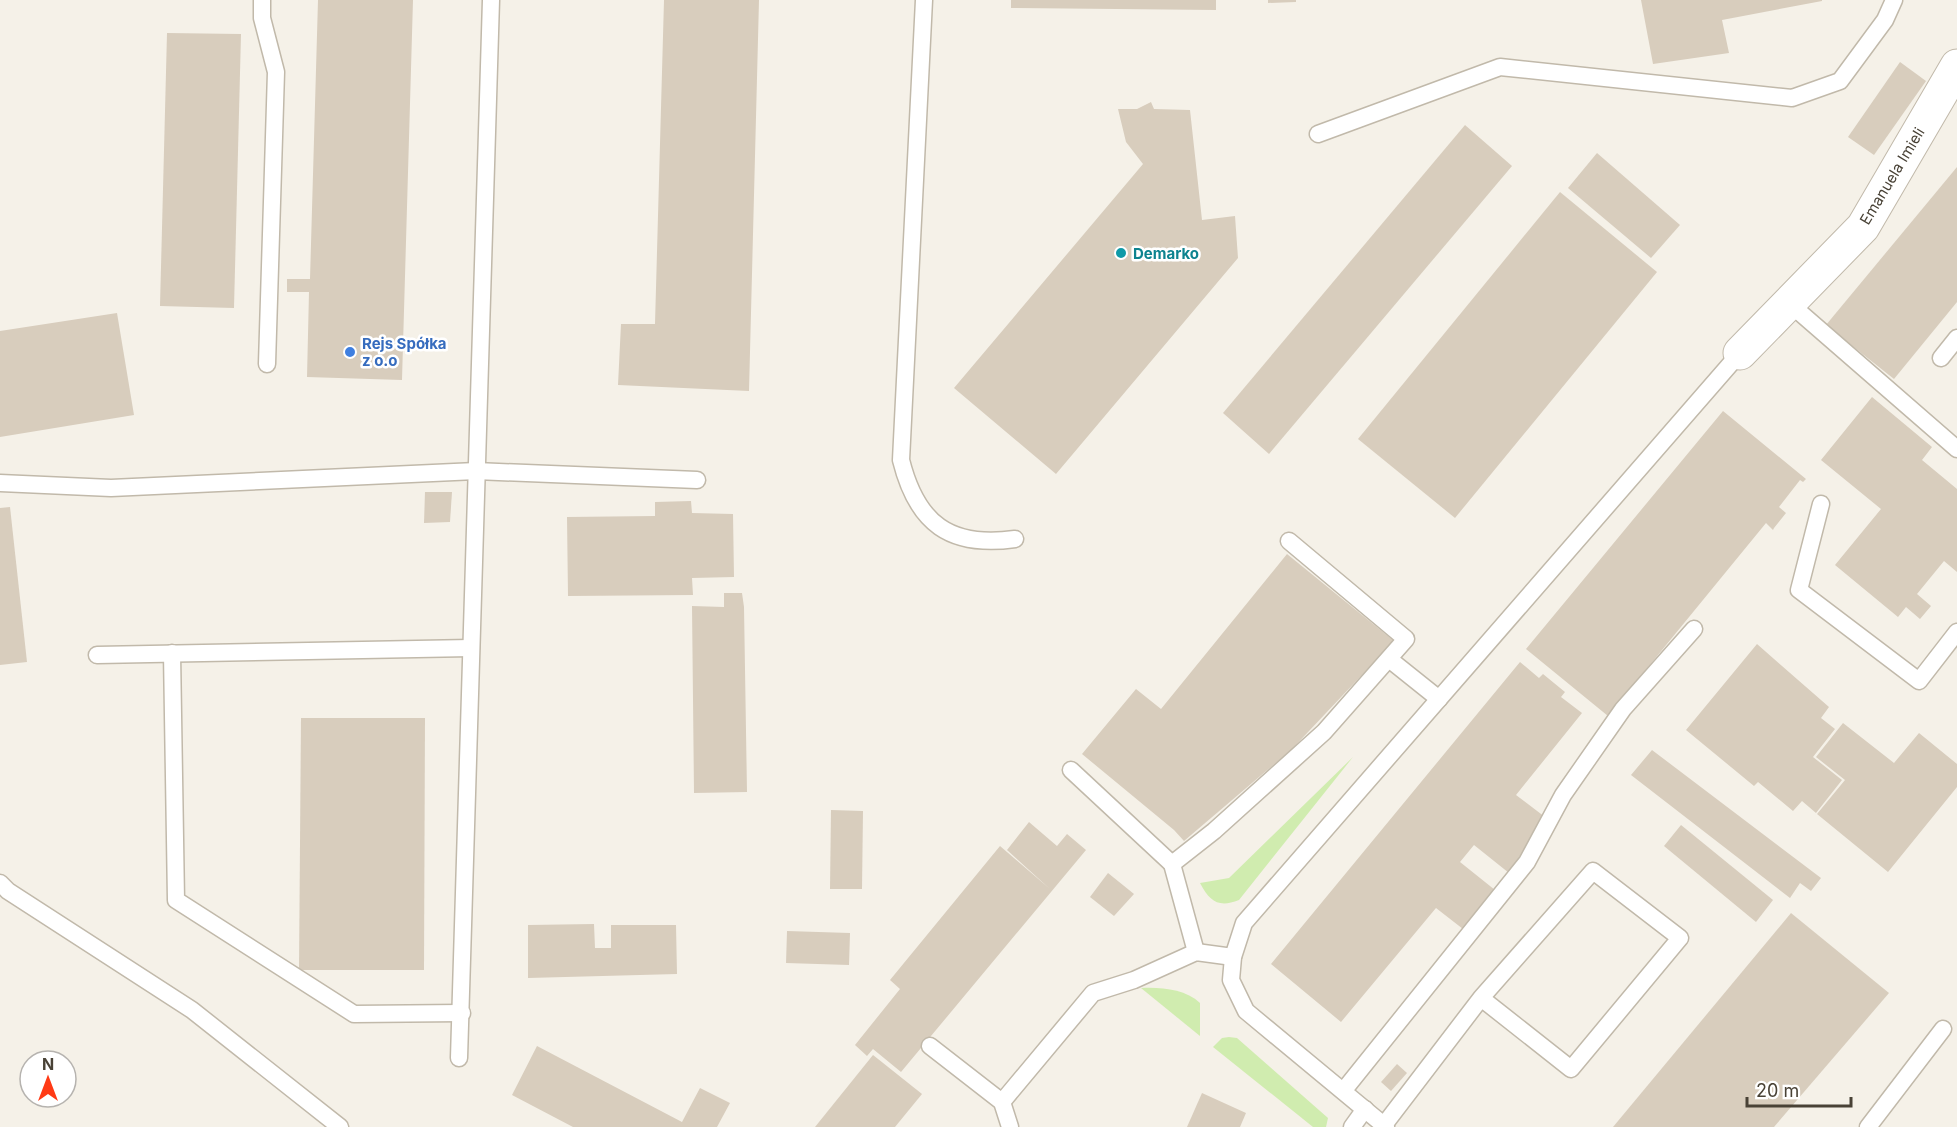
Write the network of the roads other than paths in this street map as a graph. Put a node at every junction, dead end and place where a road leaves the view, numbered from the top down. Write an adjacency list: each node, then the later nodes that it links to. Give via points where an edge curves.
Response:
1 (262, 0): 11 (lane, via 262,18 276,72)
2 (491, 0): 13 (lane)
3 (924, 0): 17 (lane, via 902,460 907,483 921,507 946,531 970,542)
4 (1894, 0): 6 (lane, via 1886,20 1840,81 1792,98 1500,67)
5 (1954, 78): 7 (street, Emanuela Imieli, via 1863,227)
6 (1318, 135)
7 (1789, 303): 9 (street, Emanuela Imieli); 12 (lane)
8 (1957, 338): 10 (lane)
9 (1740, 353): 25 (lane)
10 (1941, 358)
11 (267, 364)
12 (1957, 449)
13 (476, 471): 14 (lane); 15 (lane, via 111,488); 21 (lane)
14 (697, 480)
15 (0, 483)
16 (1821, 504): 20 (lane, via 1799,590 1919,681)
17 (1015, 539)
18 (1289, 541): 24 (lane, via 1406,639)
19 (1694, 629): 36 (lane, via 1623,709 1563,795 1527,862)
20 (1957, 632)
21 (471, 648): 22 (lane); 32 (lane)
22 (172, 653): 23 (lane); 32 (lane, via 176,900 354,1014)
23 (97, 655)
24 (1389, 659): 25 (lane); 27 (lane, via 1324,732)
25 (1439, 699): 30 (lane, via 1244,923)
26 (1071, 770): 27 (lane)
27 (1172, 864): 29 (lane)
28 (0, 883): 40 (lane, via 192,1010)
29 (1196, 952): 30 (lane); 37 (lane, via 1134,980 1093,993)
30 (1233, 957): 36 (lane, via 1231,980 1246,1011)
31 (1481, 998): 31 (lane, via 1593,871 1680,938 1571,1069); 39 (lane)
32 (462, 1013): 35 (lane)
33 (1943, 1029): 43 (lane)
34 (930, 1046): 37 (lane)
35 (459, 1058)
36 (1344, 1090): 38 (lane)
37 (1002, 1102): 41 (lane)
38 (1365, 1109): 39 (lane); 42 (lane)
39 (1385, 1126)
40 (340, 1127)
41 (1010, 1127)
42 (1352, 1127)
43 (1868, 1127)

